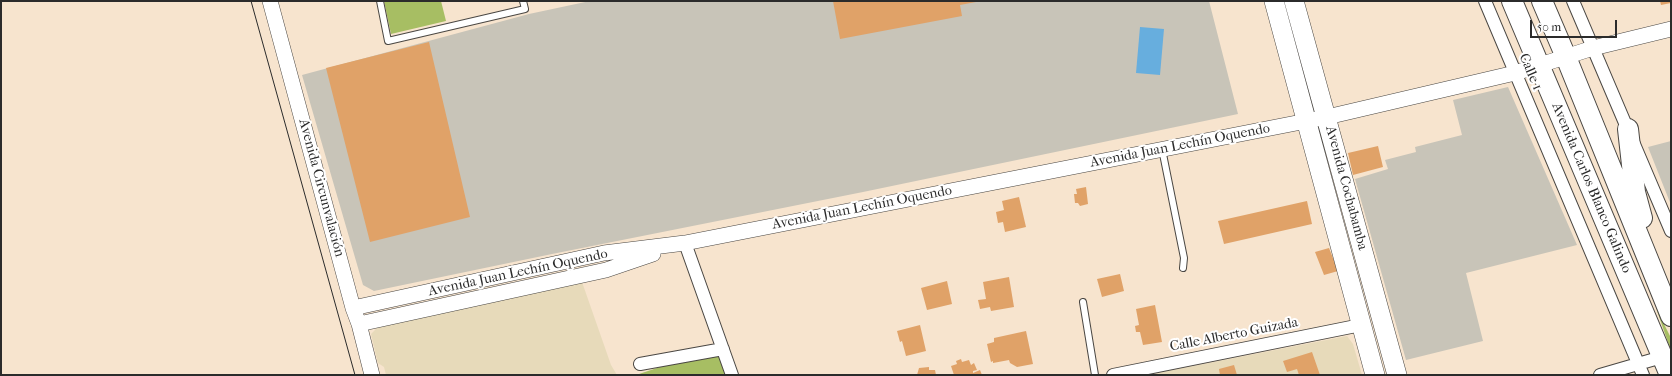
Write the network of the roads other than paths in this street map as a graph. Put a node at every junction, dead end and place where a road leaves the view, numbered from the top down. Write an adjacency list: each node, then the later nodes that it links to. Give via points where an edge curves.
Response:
1 (270, 1): 24 (street, Avenida Circunvalación)
2 (380, 1): 3 (lane, via 388,41 525,9)
3 (523, 1)
4 (1274, 1): 16 (main road, Avenida Cochabamba)
5 (1294, 1): 15 (main road, Avenida Cochabamba)
6 (1485, 1): 14 (street, Calle 1)
7 (1512, 1): 13 (highway, Avenida Carlos Blanco Galindo)
8 (1542, 1): 12 (highway, Avenida Carlos Blanco Galindo)
9 (1573, 1): 11 (street)
10 (1671, 29): 11 (street, Avenida Juan Lechín Oquendo)
11 (1593, 48): 12 (street, Avenida Juan Lechín Oquendo); 17 (street)
12 (1566, 57): 13 (street, Avenida Juan Lechín Oquendo); 22 (highway, Avenida Carlos Blanco Galindo)
13 (1539, 65): 14 (street, Avenida Juan Lechín Oquendo); 30 (highway, Avenida Carlos Blanco Galindo)
14 (1515, 73): 15 (street, Avenida Juan Lechín Oquendo); 31 (street, Calle 1)
15 (1327, 117): 16 (street, Avenida Juan Lechín Oquendo); 37 (main road, Avenida Cochabamba)
16 (1306, 121): 18 (street, Avenida Juan Lechín Oquendo); 27 (main road, Avenida Cochabamba)
17 (1628, 129): 19 (street); 22 (highway, via 1635,192)
18 (1162, 149): 20 (street, Avenida Juan Lechín Oquendo); 21 (lane, via 1184,258)
19 (1671, 232)
20 (685, 243): 24 (street, Avenida Juan Lechín Oquendo, via 604,253); 26 (street, Avenida Juan Lechín Oquendo, via 606,270); 28 (street)
21 (1183, 268)
22 (1662, 293): 25 (highway, Avenida Carlos Blanco Galindo)
23 (1083, 302): 34 (lane)
24 (353, 308): 26 (street, Avenida Circunvalación)
25 (1671, 316)
26 (359, 324): 32 (street, Avenida Circunvalación)
27 (1361, 325): 35 (street, Calle Alberto Guizada); 36 (main road, Avenida Cochabamba)
28 (723, 349): 29 (street); 33 (street)
29 (640, 364)
30 (1666, 366): 31 (street)
31 (1640, 370): 38 (street)
32 (372, 375)
33 (732, 375)
34 (1095, 375)
35 (1113, 375)
36 (1375, 375)
37 (1397, 375)
38 (1600, 375)

